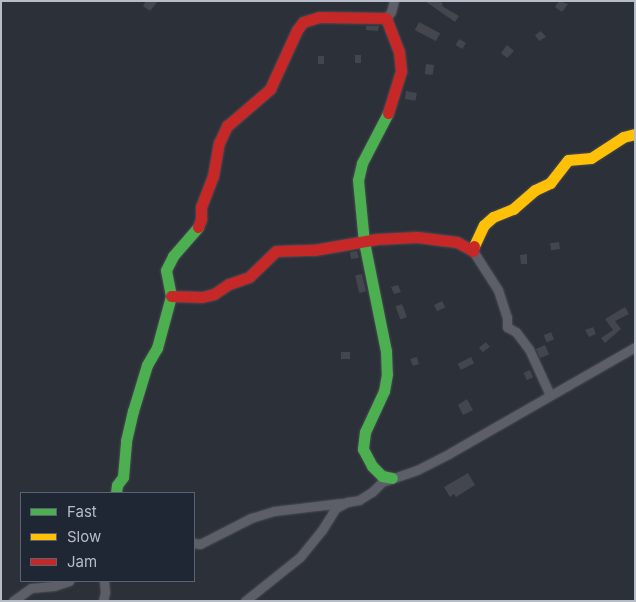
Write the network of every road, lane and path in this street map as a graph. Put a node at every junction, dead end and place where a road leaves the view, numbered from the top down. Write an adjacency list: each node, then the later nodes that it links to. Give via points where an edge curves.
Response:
1 (394, 1): 2 (street)
2 (386, 18): 4 (street, via 399,52 401,71 389,112 375,135 358,180); 6 (street, via 319,17 303,22 270,89 227,126 219,142 198,227 166,270)
3 (635, 134): 5 (street, via 623,137 591,158 568,160 550,183 484,226 475,240)
4 (364, 242): 5 (street, via 416,237 457,242); 6 (street, via 314,250 276,251 249,277 214,294); 9 (street, via 386,351 387,374 384,392 365,432 363,449 382,476)
5 (473, 251): 8 (street, via 498,290 507,327 516,332 529,349)
6 (172, 296): 10 (street, via 133,411 123,477)
7 (635, 347): 8 (street)
8 (550, 395): 9 (street, via 450,453 417,470)
9 (392, 478): 11 (street, via 359,500)
10 (116, 492)
11 (347, 502): 12 (street, via 274,511 251,518 200,544); 17 (street, via 336,508 300,557)
12 (195, 543)
13 (66, 582): 15 (street, via 31,588)
14 (104, 582): 16 (street)
15 (13, 601)
16 (103, 601)
17 (245, 601)

